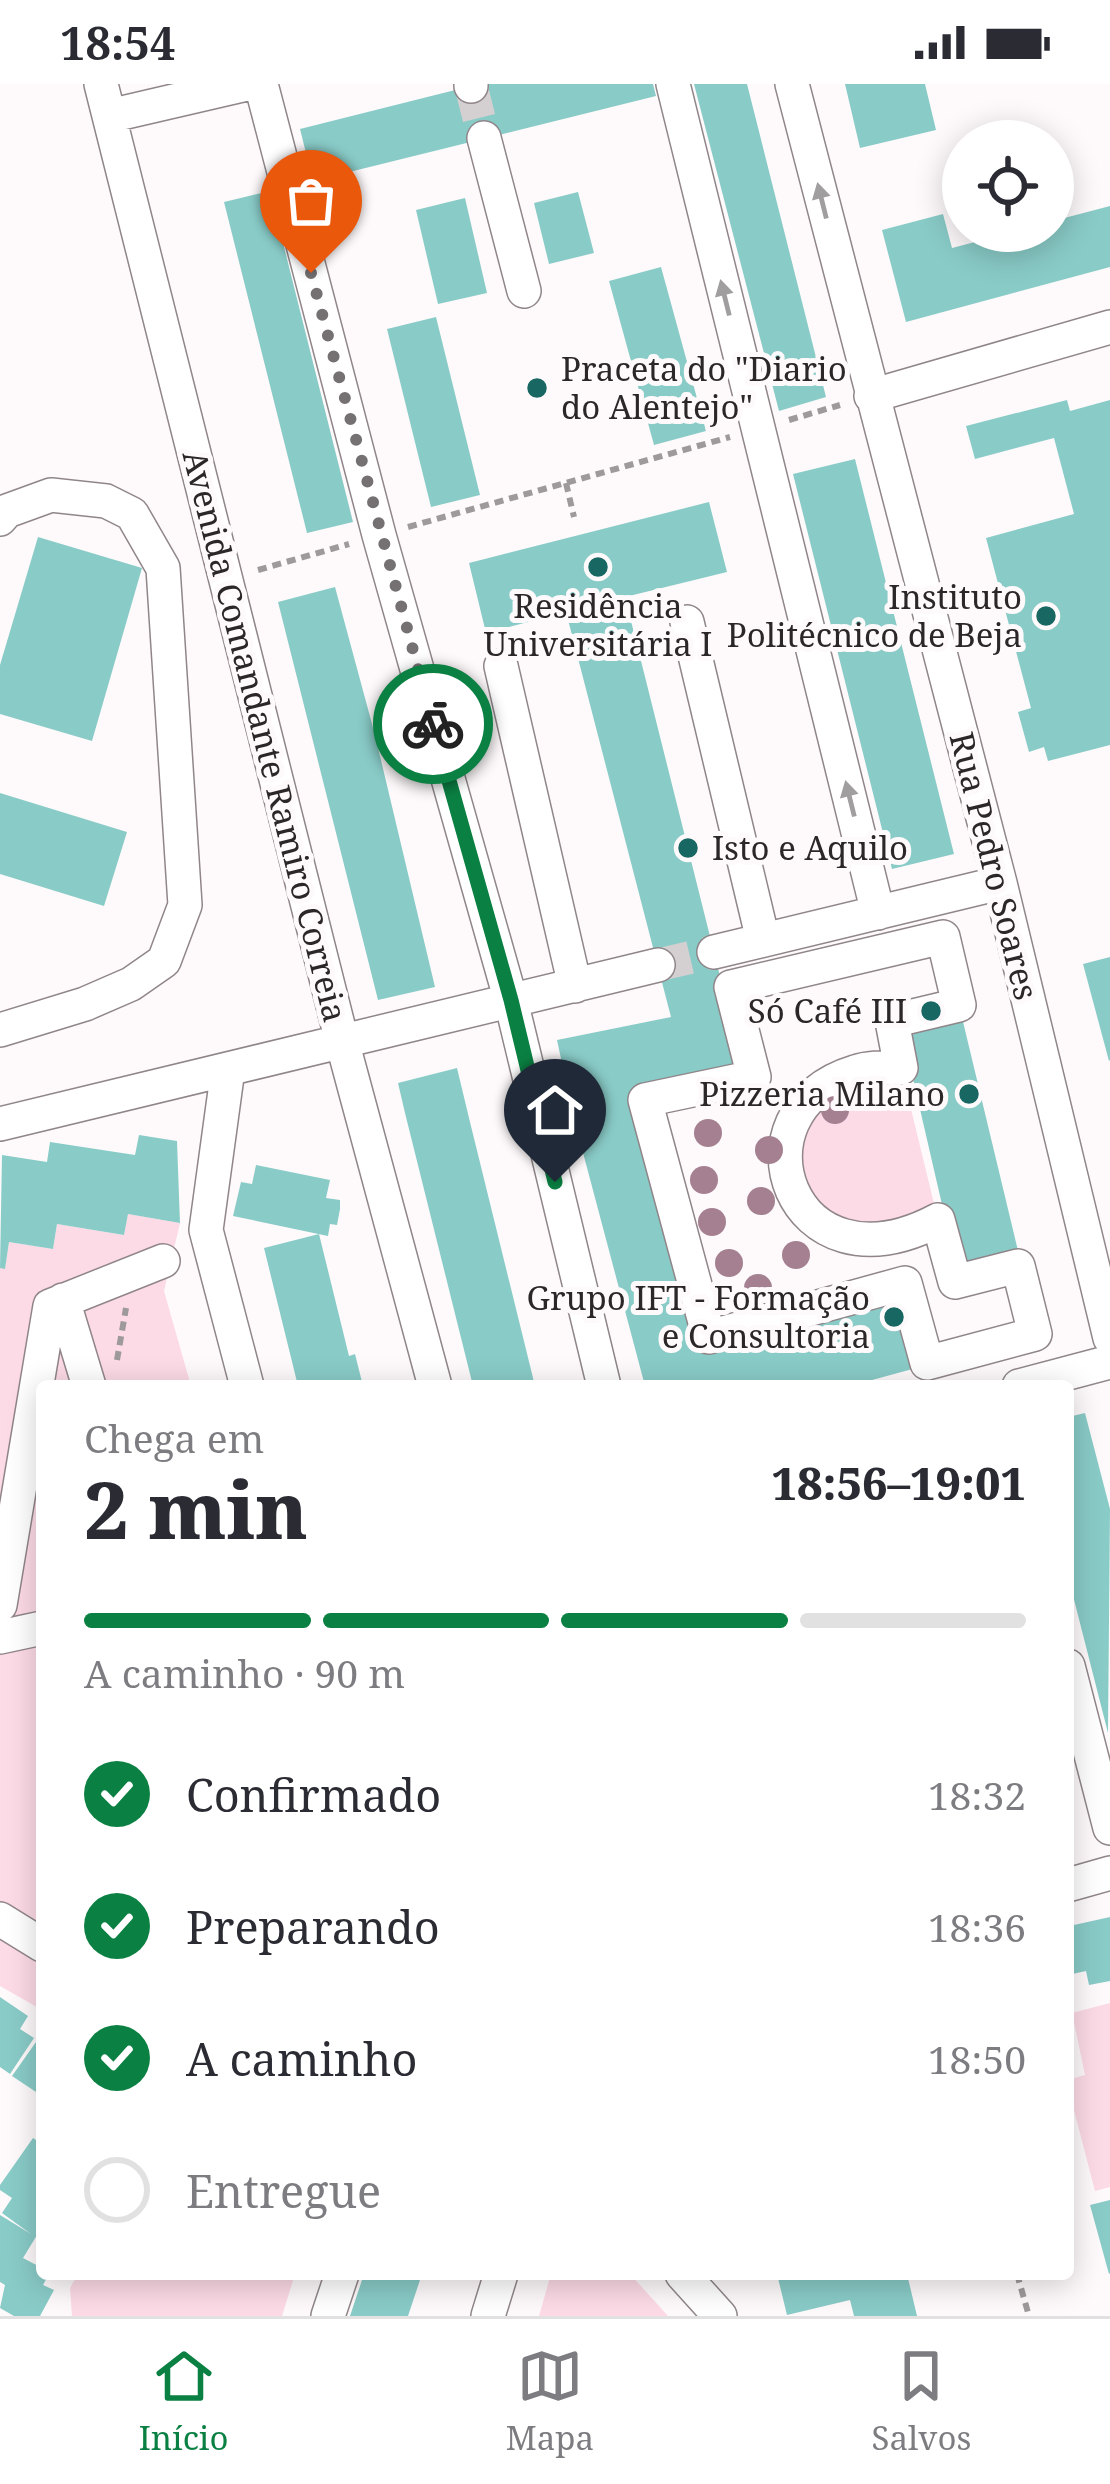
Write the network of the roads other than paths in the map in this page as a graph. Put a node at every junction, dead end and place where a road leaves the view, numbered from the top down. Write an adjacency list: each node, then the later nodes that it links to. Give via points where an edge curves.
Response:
1 (248, 84): 5 (street)
2 (261, 84): 19 (street)
3 (673, 84): 14 (street, one-way to 3)
4 (792, 84): 9 (street, Rua Pedro Soares, one-way to 4)
5 (105, 100): 21 (street, Avenida Comandante Ramiro Correia)
6 (484, 138): 7 (street)
7 (524, 291)
8 (1110, 327): 9 (street)
9 (872, 396): 13 (street, Rua Pedro Soares)
10 (0, 519): 20 (street, via 51,495 106,501 132,514 163,568 185,905 164,961 86,1004)
11 (687, 622): 15 (street)
12 (501, 666): 18 (street)
13 (1000, 883): 14 (street); 27 (street, Rua Pedro Soares)
14 (878, 913): 15 (street)
15 (763, 940): 16 (street)
16 (714, 952)
17 (658, 965): 18 (street)
18 (574, 986): 19 (street)
19 (511, 1000): 21 (street); 33 (street)
20 (0, 1030)
21 (342, 1041): 22 (street); 32 (street, Avenida Comandante Ramiro Correia)
22 (228, 1069): 23 (street); 31 (street, via 206,1230)
23 (0, 1124)
24 (938, 1220): 24 (street, via 955,1282 1018,1266 1035,1334 927,1363 905,1283 709,1337 645,1100 754,1077 731,987 943,937 959,1005 892,1021 901,1067 861,1070 812,1096 794,1119 787,1165 796,1203 823,1227 881,1241)
25 (163, 1261): 26 (street)
26 (63, 1300): 29 (street, via 50,1306); 30 (street)
27 (1110, 1338)
28 (1110, 1362): 34 (street)
29 (38, 1380)
30 (87, 1380)
31 (246, 1380)
32 (432, 1380)
33 (603, 1380)
34 (1042, 1380)
35 (36, 1390): 36 (street)
36 (0, 1605)
37 (36, 1629): 38 (street)
38 (0, 1637)
39 (1074, 1689): 40 (street)
40 (1110, 1828)
41 (1110, 1873): 42 (street)
42 (1074, 1883)
43 (0, 1919): 44 (street)
44 (36, 1941)
45 (340, 2280): 48 (street)
46 (499, 2280): 49 (street)
47 (687, 2280): 50 (street)
48 (328, 2316)
49 (488, 2316)
50 (720, 2316)

